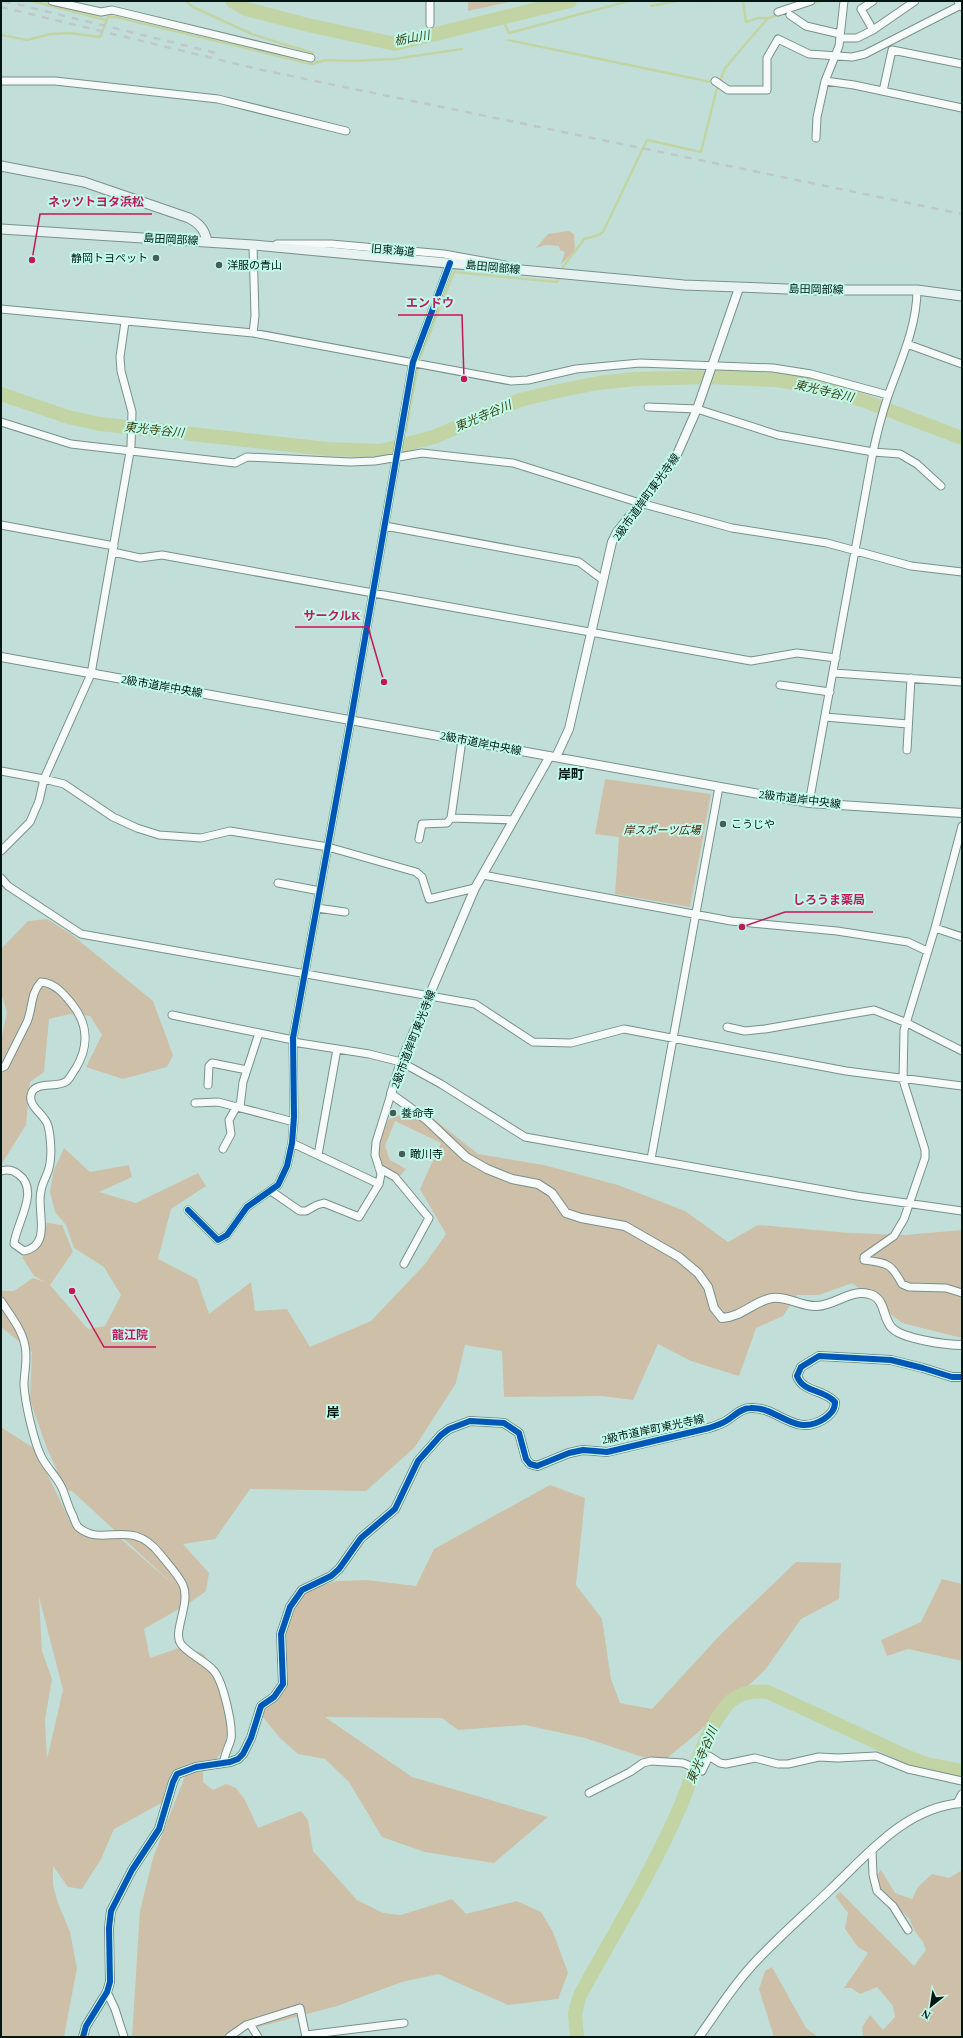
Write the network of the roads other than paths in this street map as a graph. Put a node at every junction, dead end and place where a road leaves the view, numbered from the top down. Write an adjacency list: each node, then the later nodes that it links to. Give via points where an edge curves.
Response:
1 (52, 1): 16 (street, via 101,12 112,10)
2 (430, 1): 10 (street)
3 (811, 1): 8 (street)
4 (844, 1): 12 (street)
5 (873, 1): 11 (street, via 860,10)
6 (915, 1): 11 (street)
7 (961, 3): 13 (street)
8 (778, 12)
9 (790, 15): 12 (street, via 806,26)
10 (430, 24)
11 (874, 30): 12 (street, via 857,38)
12 (840, 36): 15 (street)
13 (884, 45): 14 (street); 15 (street, via 852,58)
14 (892, 50): 17 (street); 21 (street)
15 (836, 55): 19 (street, via 809,54 778,39 767,58 767,90 728,90); 20 (street)
16 (311, 58)
17 (962, 64)
18 (1, 81): 23 (street, via 55,81 218,99)
19 (715, 81)
20 (825, 81): 21 (street); 24 (street, via 817,117)
21 (883, 91): 22 (street)
22 (962, 108)
23 (346, 131)
24 (816, 138)
25 (1, 166): 27 (main road, via 84,182 189,218 197,222 205,232)
26 (1, 229): 27 (main road, 島田岡部線)
27 (207, 242): 28 (main road, 島田岡部線)
28 (253, 245): 29 (main road, 島田岡部線); 30 (street, 旧東海道, via 294,243 444,254); 36 (street)
29 (450, 263): 30 (main road, 島田岡部線); 38 (street)
30 (532, 270): 31 (main road, 島田岡部線)
31 (739, 288): 32 (main road, 島田岡部線); 40 (street, 2級市道岸町東光寺線)
32 (917, 290): 33 (main road, 島田岡部線); 37 (street, via 917,303)
33 (962, 296)
34 (1, 309): 35 (street)
35 (124, 322): 36 (street); 45 (street, via 120,357 121,371 132,412)
36 (253, 333): 38 (street)
37 (907, 344): 39 (street); 41 (street)
38 (413, 362): 40 (street, via 511,382 611,364 640,363); 47 (street)
39 (962, 364)
40 (710, 370): 41 (street, via 773,368 811,374); 43 (street, 2級市道岸町東光寺線)
41 (888, 395): 46 (street)
42 (648, 407): 43 (street)
43 (697, 409): 46 (street, via 778,435); 49 (street, 2級市道岸町東光寺線, via 676,460)
44 (1, 422): 45 (street, via 71,444)
45 (131, 448): 47 (street, via 235,463 247,457 350,462); 52 (street)
46 (873, 452): 48 (street, via 900,454 917,464); 53 (street)
47 (397, 456): 49 (street, via 422,453 513,463); 51 (street)
48 (941, 486)
49 (640, 503): 53 (street, via 732,528); 55 (street, 2級市道岸町東光寺線, via 612,542)
50 (1, 525): 52 (street)
51 (385, 526): 55 (street, via 579,562); 56 (street)
52 (113, 549): 56 (street, via 140,558 162,555); 61 (street)
53 (855, 549): 54 (street, via 910,566); 59 (street)
54 (962, 572)
55 (603, 580): 57 (street, 2級市道岸町東光寺線)
56 (373, 592): 57 (street); 67 (street)
57 (590, 632): 59 (street, via 752,660 797,653); 71 (street, 2級市道岸町東光寺線, via 569,729)
58 (1, 657): 61 (street, 2級市道岸中央線)
59 (836, 658): 60 (street)
60 (834, 673): 62 (street); 65 (street)
61 (91, 674): 67 (street, 2級市道岸中央線); 73 (street)
62 (911, 678): 63 (street); 68 (street)
63 (962, 682)
64 (780, 685): 65 (street)
65 (830, 692): 66 (street)
66 (825, 718): 68 (street); 75 (street)
67 (351, 719): 69 (street, 2級市道岸中央線); 81 (street)
68 (908, 724): 70 (street)
69 (462, 740): 71 (street, 2級市道岸中央線); 77 (street)
70 (907, 750)
71 (553, 757): 74 (street, 2級市道岸中央線); 78 (street, 2級市道岸町東光寺線)
72 (1, 771): 73 (street)
73 (44, 778): 81 (street, via 64,784 113,818 159,835 201,838 230,831); 82 (street, via 39,802 30,822)
74 (719, 788): 75 (street, 2級市道岸中央線); 90 (street)
75 (809, 803): 76 (street, 2級市道岸中央線)
76 (962, 813)
77 (451, 818): 78 (street); 80 (street, via 446,823 422,824)
78 (514, 820): 83 (street, 2級市道岸町東光寺線)
79 (962, 826): 91 (street)
80 (419, 839)
81 (328, 847): 86 (street, via 416,872 422,876 429,899); 87 (street)
82 (1, 851)
83 (483, 874): 86 (street, 2級市道岸町東光寺線); 90 (street)
84 (1, 878): 94 (street, via 8,886 81,934)
85 (278, 883): 87 (street)
86 (475, 888): 95 (street, 2級市道岸町東光寺線)
87 (320, 892): 88 (street)
88 (317, 908): 89 (street); 94 (street)
89 (345, 912)
90 (696, 915): 93 (street, via 908,942); 100 (street)
91 (935, 928): 92 (street); 93 (street)
92 (962, 937)
93 (927, 951): 97 (street)
94 (305, 974): 95 (street); 101 (street)
95 (429, 996): 100 (street, via 474,1004 533,1042 571,1043 624,1030); 104 (street, 2級市道岸町東光寺線)
96 (172, 1015): 99 (street)
97 (907, 1023): 98 (street, via 874,1010 867,1010 805,1024 765,1029 745,1031); 103 (street); 107 (street, via 904,1030)
98 (727, 1027)
99 (259, 1033): 101 (street); 106 (street)
100 (673, 1039): 107 (street); 117 (street)
101 (293, 1041): 102 (street); 113 (street)
102 (337, 1049): 104 (street); 116 (street)
103 (962, 1051)
104 (401, 1062): 110 (street, 2級市道岸町東光寺線); 117 (street, via 525,1137)
105 (1, 1068): 119 (street, via 5,1066 27,1022 30,1003 37,986 41,982 48,982 73,1005 82,1020 86,1041 79,1062 69,1079 62,1084 39,1086 34,1089 31,1096 31,1102 48,1126 50,1167 40,1192 40,1236 30,1250 24,1251 14,1244 27,1196 27,1185 15,1172 6,1169)
106 (247, 1070): 108 (street, via 212,1063 209,1066); 112 (street)
107 (903, 1080): 109 (street); 122 (street, via 926,1150)
108 (208, 1085)
109 (962, 1086)
110 (391, 1094): 118 (street, via 376,1142 375,1155); 128 (street, 2級市道岸町東光寺線, via 427,1120 466,1157 487,1169 512,1179 538,1184 552,1192 566,1213 625,1226 679,1257 698,1273 708,1288 714,1308 722,1318 733,1318 770,1299 779,1298 817,1306 858,1292 871,1294 879,1300 891,1327 897,1331 915,1338)
111 (195, 1103): 112 (street, via 218,1102)
112 (238, 1107): 113 (street); 115 (street, via 229,1120 231,1134)
113 (294, 1122): 114 (street)
114 (292, 1143): 116 (street); 121 (street, via 287,1166 278,1185)
115 (223, 1149)
116 (318, 1155): 120 (street)
117 (651, 1159): 122 (street, via 857,1196)
118 (379, 1168): 120 (street); 125 (street, via 395,1177 429,1218)
119 (1, 1171)
120 (379, 1184): 121 (street, via 358,1217 324,1203 300,1211)
121 (272, 1191): 123 (street, via 247,1207 227,1235 218,1240)
122 (910, 1202): 124 (street); 126 (street, via 894,1236 864,1257 864,1260 886,1263 894,1269 902,1284 909,1287 946,1288)
123 (188, 1210)
124 (962, 1211)
125 (404, 1264)
126 (962, 1293)
127 (1, 1301): 130 (street, via 20,1331 25,1346 27,1358 24,1386 27,1410 42,1458 62,1488 77,1526 94,1534 134,1534 142,1537 150,1542 183,1586 184,1612 178,1633 179,1641 216,1672 223,1689 231,1739)
128 (962, 1345)
129 (962, 1377): 130 (street, 2級市道岸町東光寺線, via 952,1377 890,1360 819,1356 801,1367 797,1376 799,1383 831,1398 835,1402 835,1408 829,1416 808,1426 749,1407 725,1422 709,1428 607,1452 583,1450 569,1453 537,1466 530,1464 526,1459 519,1433 504,1423 470,1421 449,1429 418,1461 395,1509 361,1538 339,1569 331,1576 302,1590 290,1606 281,1634 283,1684 274,1697 261,1706 251,1738 242,1754 238,1759)
130 (224, 1762): 137 (street, via 177,1774 159,1829 132,1870 111,1911 110,1982)
131 (962, 1781): 132 (street, via 908,1769 876,1756 819,1757 788,1764 755,1758 726,1764 709,1756 702,1770 683,1763 643,1763)
132 (589, 1793)
133 (962, 1794): 134 (street)
134 (959, 1803): 135 (street, via 939,1807 907,1822)
135 (872, 1850): 136 (street, via 873,1875 877,1891 894,1906); 145 (street, via 758,1960 725,1999)
136 (908, 1930)
137 (107, 1992): 141 (street, via 86,2026); 142 (street)
138 (404, 2023): 140 (street)
139 (250, 2024): 140 (street, via 300,2008); 143 (street); 144 (street)
140 (306, 2036)
141 (83, 2037)
142 (124, 2037)
143 (229, 2037)
144 (258, 2037)
145 (700, 2037)

